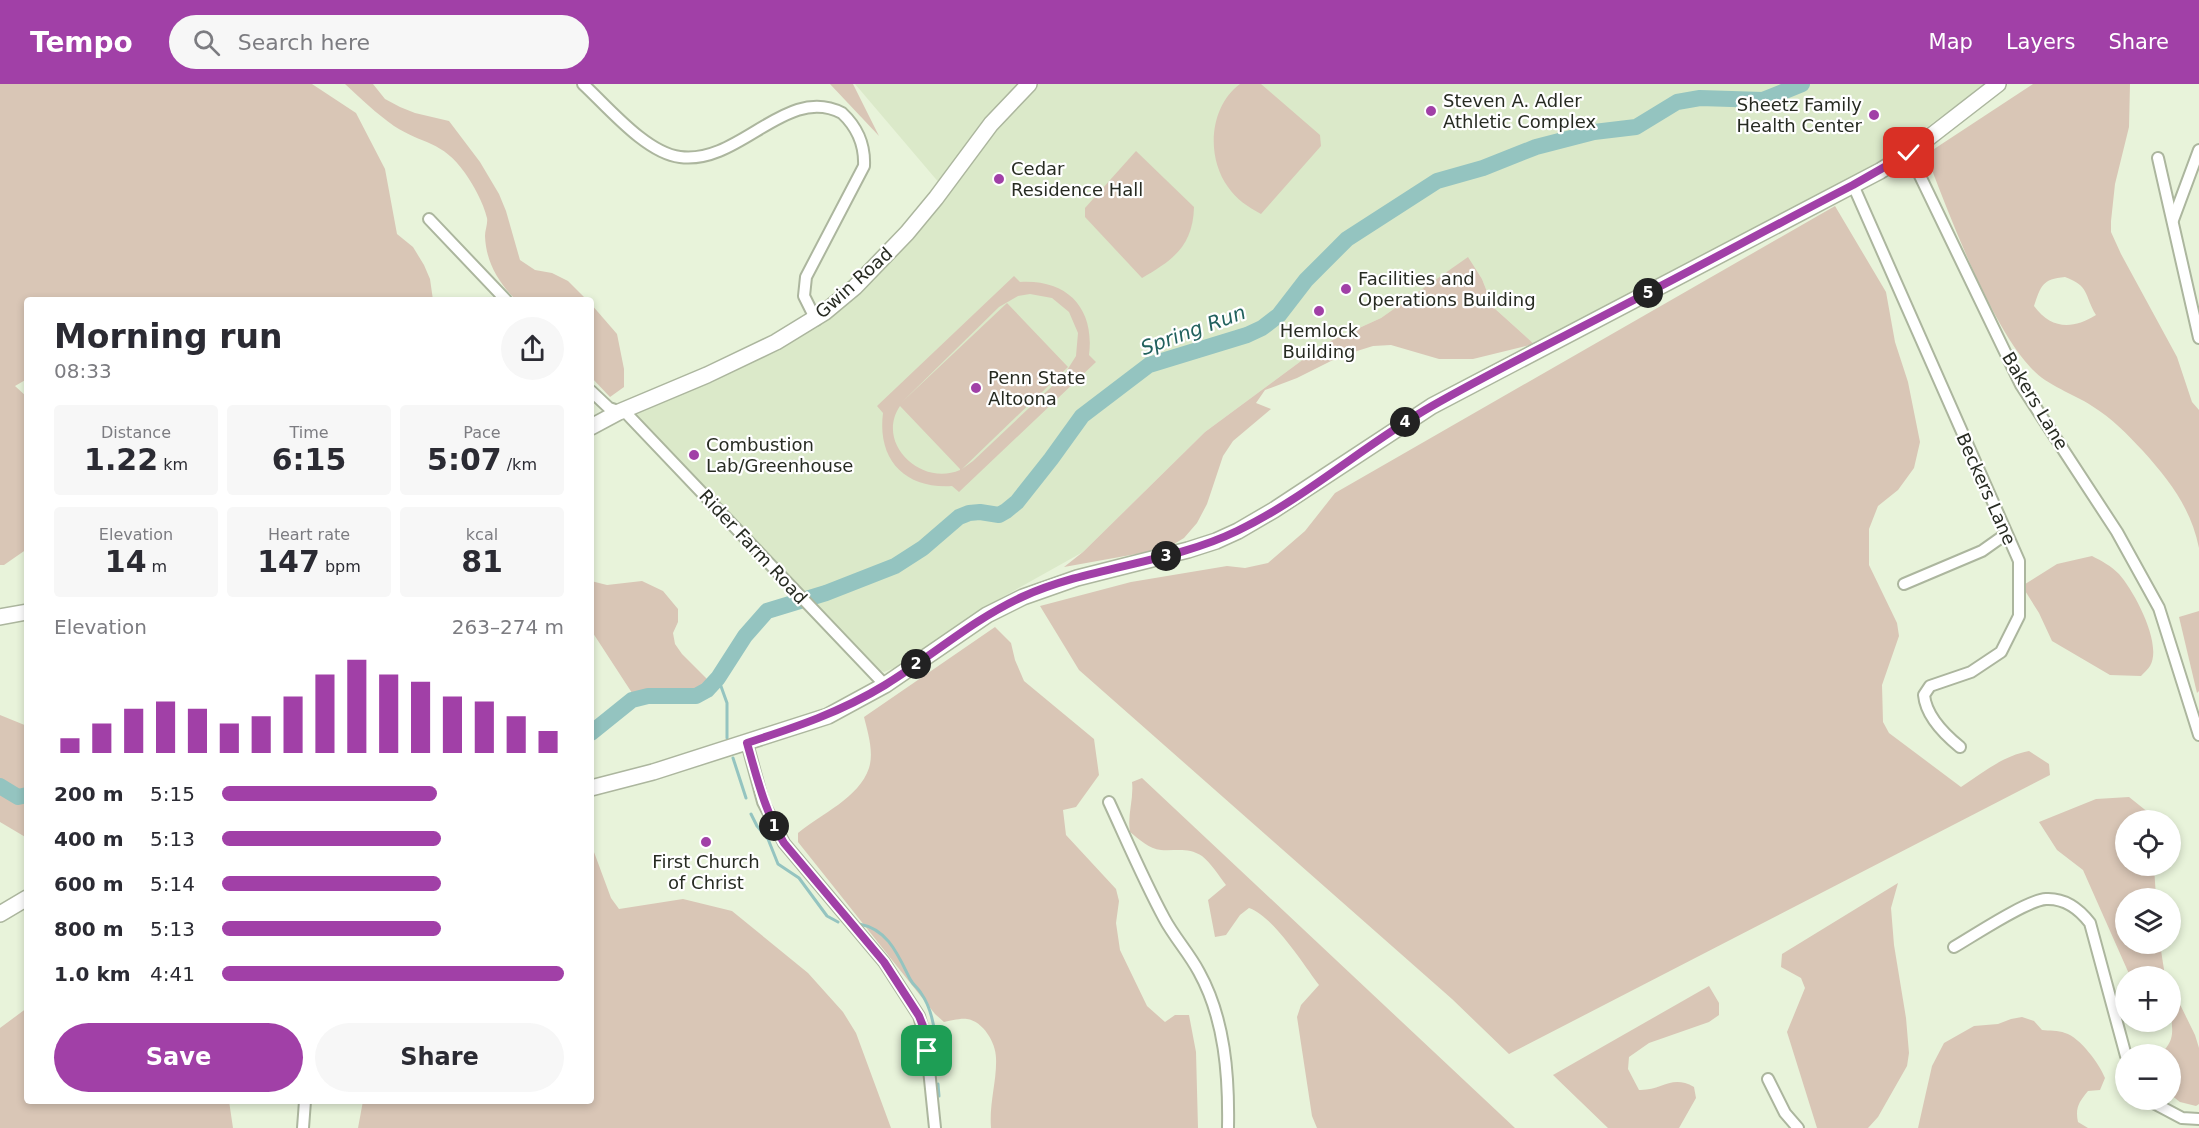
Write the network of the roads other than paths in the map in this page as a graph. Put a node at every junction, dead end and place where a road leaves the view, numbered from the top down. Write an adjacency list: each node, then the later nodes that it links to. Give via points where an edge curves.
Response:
1 (583, 84): 11 (street, via 645,142 678,157 710,154 782,106 803,98 825,100 853,123 862,146 864,166 806,277 804,296)
2 (1029, 84): 11 (main road, Gwin Road, via 991,124 907,233 855,287)
3 (1998, 84): 5 (main road)
4 (2199, 150): 9 (street)
5 (1909, 153): 7 (main road); 21 (street, Bakers Lane, via 2021,385 2117,532 2159,608)
6 (2158, 158): 9 (street)
7 (1853, 185): 16 (street, Beckers Lane); 20 (main road, via 1432,406 1238,531 1188,550 1077,578 1023,597 987,615)
8 (429, 219): 10 (street)
9 (2173, 220): 12 (street)
10 (503, 297)
11 (816, 320): 14 (main road, Gwin Road, via 707,375)
12 (2199, 338)
13 (594, 394): 14 (street, Rider Farm Road)
14 (619, 412): 15 (main road, Gwin Road); 20 (street, Rider Farm Road, via 627,414)
15 (594, 426)
16 (2006, 534): 17 (street, via 1982,551); 23 (street, Beckers Lane, via 2020,571 2019,616 2011,635 2001,652 1987,663 1930,686 1923,695 1925,707 1947,737)
17 (1904, 584)
18 (24, 613): 19 (main road)
19 (0, 617)
20 (885, 685): 22 (main road, via 828,716)
21 (2199, 735)
22 (747, 743): 24 (main road); 35 (street, via 763,802 784,843 884,962 919,1016 926,1040)
23 (1960, 747)
24 (594, 787)
25 (1109, 802): 36 (street, via 1146,884 1167,924 1200,972 1215,1008 1226,1068)
26 (24, 900): 27 (main road)
27 (0, 914)
28 (1954, 947): 29 (street, via 2029,904 2046,899 2079,909 2093,932)
29 (2123, 1044)
30 (1768, 1079): 37 (street, via 1785,1113)
31 (305, 1104): 34 (street)
32 (2166, 1110): 33 (street, via 2181,1118)
33 (2199, 1119)
34 (303, 1128)
35 (935, 1128)
36 (1228, 1128)
37 (1798, 1128)

